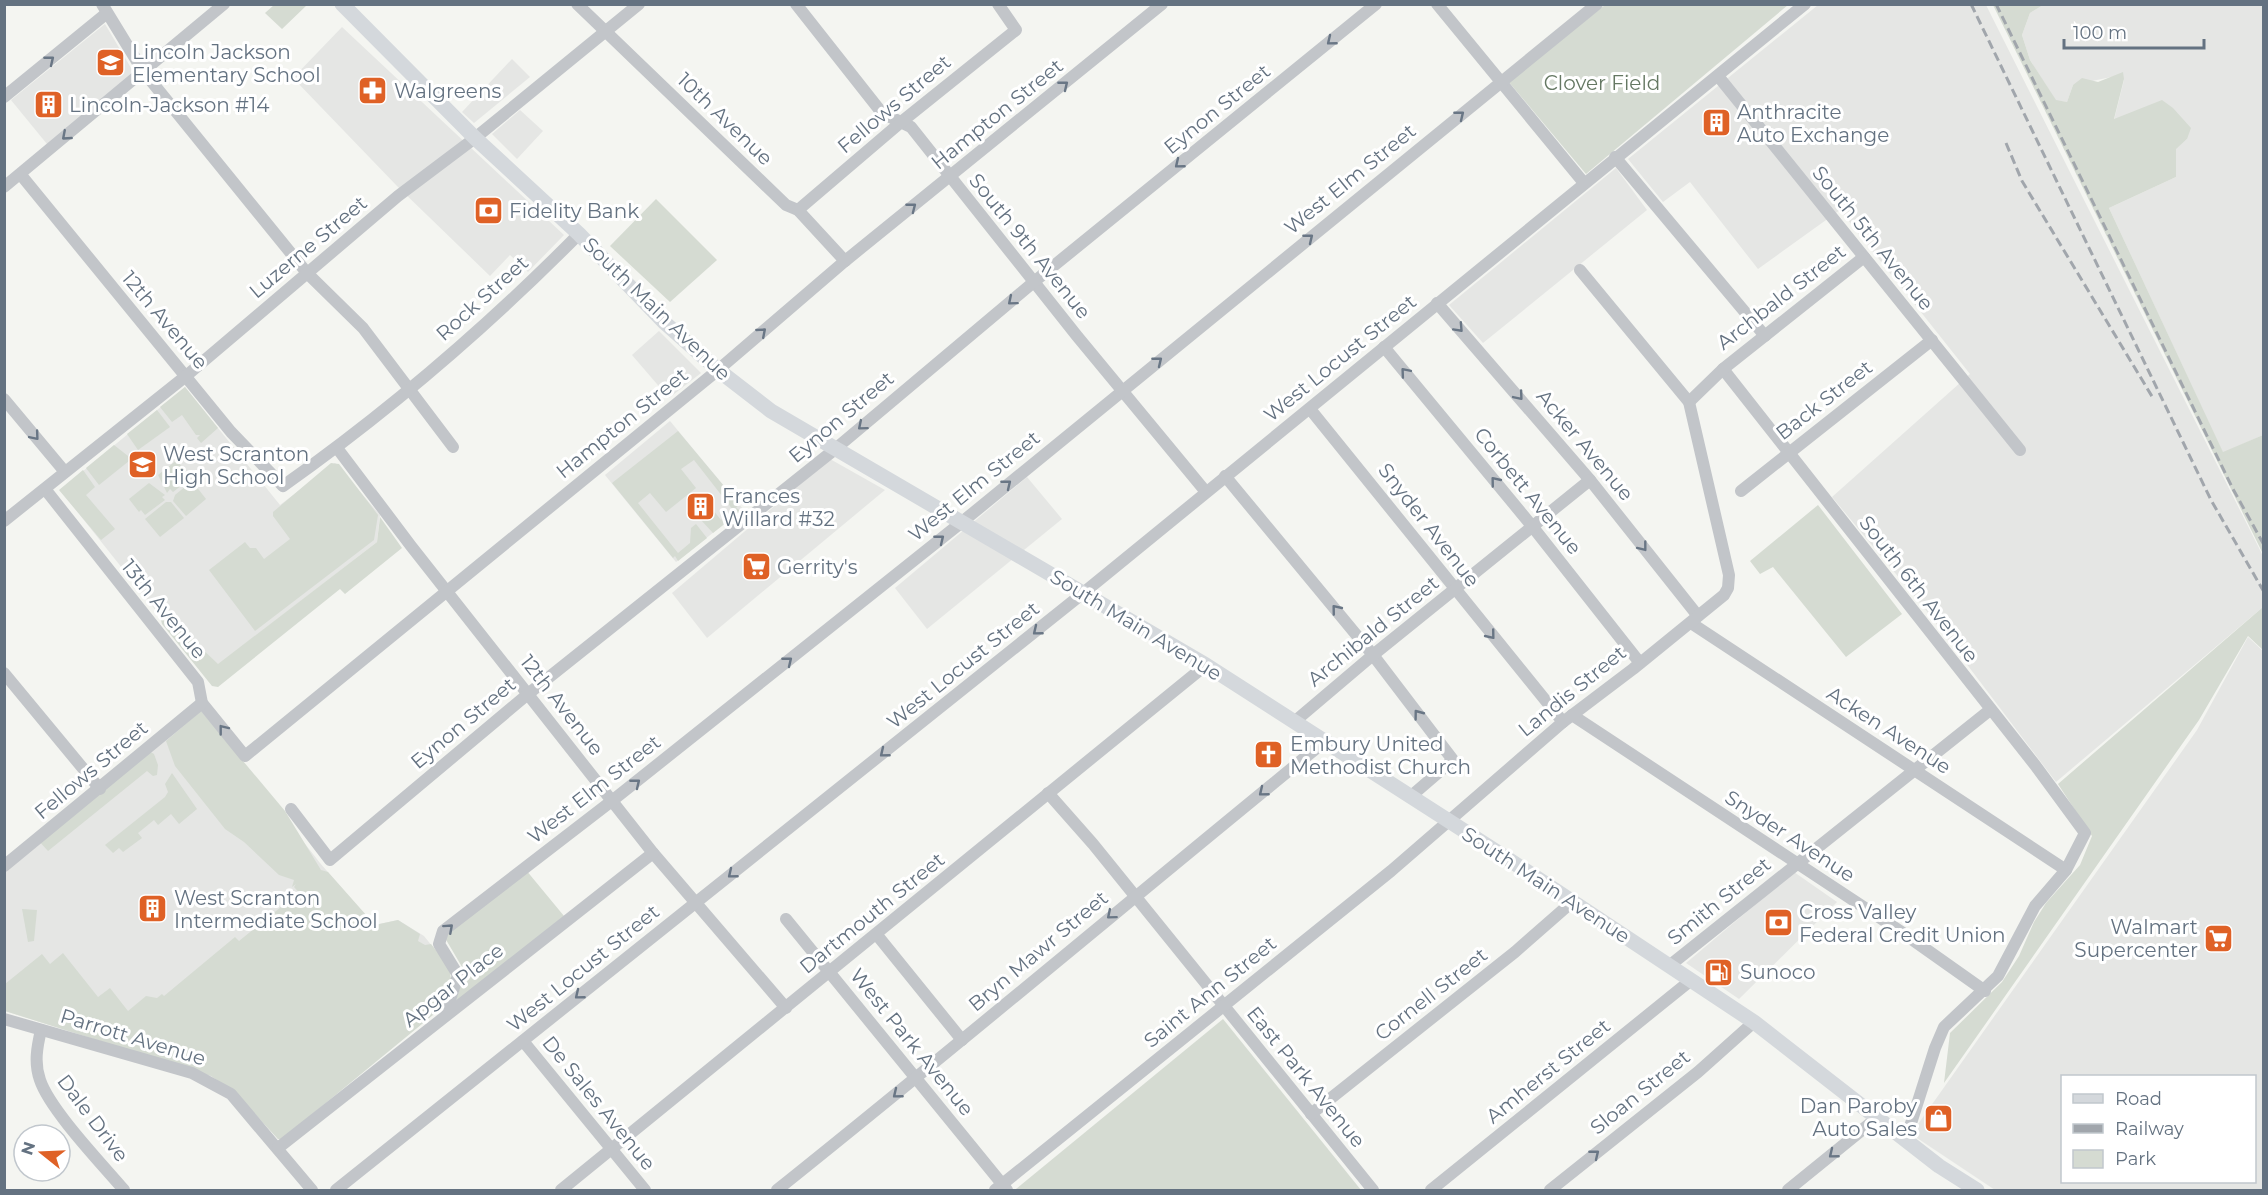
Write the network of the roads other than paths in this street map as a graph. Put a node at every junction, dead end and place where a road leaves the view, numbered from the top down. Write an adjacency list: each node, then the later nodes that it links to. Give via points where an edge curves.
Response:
1 (224, 4): 14 (street)
2 (577, 4): 13 (street, 10th Avenue)
3 (639, 4): 13 (street, Luzerne Street)
4 (796, 4): 18 (street, South 9th Avenue, via 882,113)
5 (998, 4): 18 (street, Fellows Street, via 1016,30)
6 (1162, 4): 22 (street, Hampton Street, one-way to 6)
7 (1376, 4): 31 (street, Eynon Street, one-way to 31)
8 (1437, 4): 16 (street)
9 (1597, 4): 16 (street, West Elm Street)
10 (1805, 4): 15 (street, West Locust Street)
11 (349, 7): 19 (main road, South Main Avenue)
12 (105, 9): 14 (street); 17 (street, one-way to 12)
13 (606, 32): 19 (street, Luzerne Street); 25 (street, 10th Avenue, via 786,204)
14 (143, 71): 21 (street, one-way to 21); 30 (street)
15 (1718, 76): 20 (street, West Locust Street); 27 (street, South 5th Avenue)
16 (1501, 82): 23 (street); 40 (street, West Elm Street, one-way to 16)
17 (4, 97)
18 (900, 123): 22 (street, South 9th Avenue, via 911,127); 25 (street, Fellows Street)
19 (475, 138): 26 (main road, South Main Avenue); 30 (street, Luzerne Street, via 398,196)
20 (1615, 158): 23 (street, West Locust Street); 33 (street)
21 (21, 175): 24 (street); 38 (street, 12th Avenue)
22 (950, 178): 28 (street, Hampton Street, one-way to 22); 31 (street, South 9th Avenue)
23 (1584, 183): 32 (street, West Locust Street)
24 (4, 187)
25 (798, 210): 28 (street, 10th Avenue)
26 (579, 234): 37 (main road, South Main Avenue); 39 (street, Rock Street, via 511,302)
27 (1864, 257): 33 (street, Archbald Street); 34 (street, South 5th Avenue)
28 (845, 261): 37 (street, Hampton Street, one-way to 28)
29 (1580, 270): 42 (street)
30 (308, 273): 38 (street, Luzerne Street); 39 (street, via 363,328)
31 (1035, 281): 40 (street, South 9th Avenue); 46 (street, Eynon Street, one-way to 46)
32 (1437, 303): 35 (street, West Locust Street); 51 (street, Acker Avenue, one-way to 51)
33 (1765, 336): 36 (street, Archbald Street)
34 (1932, 340): 47 (street, South 5th Avenue); 48 (street, Back Street)
35 (1384, 347): 43 (street, West Locust Street); 58 (street, Corbett Avenue, one-way to 35)
36 (1723, 369): 42 (street); 48 (street, South 6th Avenue)
37 (718, 370): 46 (main road, South Main Avenue, via 771,411); 60 (street, Hampton Street)
38 (186, 376): 49 (street, Luzerne Street); 52 (street, 12th Avenue, via 231,432)
39 (409, 388): 44 (street); 45 (street, Rock Street)
40 (1122, 390): 54 (street, South 9th Avenue); 57 (street, West Elm Street, one-way to 40)
41 (4, 399): 49 (street, one-way to 49)
42 (1689, 402): 62 (street, Landis Street, via 1729,575 1724,595)
43 (1310, 409): 50 (street, West Locust Street); 59 (street, Snyder Avenue)
44 (453, 447)
45 (337, 448): 52 (street, Rock Street); 60 (street, 12th Avenue)
46 (834, 450): 57 (main road, South Main Avenue); 67 (street, Eynon Street)
47 (2020, 450)
48 (1788, 453): 55 (street, Back Street); 69 (street, South 6th Avenue)
49 (65, 472): 53 (street, Luzerne Street)
50 (1225, 476): 54 (street, West Locust Street); 63 (street, one-way to 50)
51 (1590, 480): 58 (street, Archibald Street); 62 (street, Acker Avenue, one-way to 62)
52 (283, 486)
53 (45, 489): 56 (street, Luzerne Street); 68 (street, 13th Avenue, via 198,682)
54 (1206, 492): 61 (street, West Locust Street)
55 (1741, 492)
56 (4, 521)
57 (962, 522): 61 (main road, South Main Avenue); 78 (street, West Elm Street, one-way to 57)
58 (1532, 526): 59 (street, Archibald Street); 64 (street, Corbett Avenue)
59 (1454, 590): 63 (street, Archibald Street); 70 (street, Snyder Avenue, one-way to 70)
60 (448, 591): 67 (street, 12th Avenue); 73 (street, Hampton Street)
61 (1082, 594): 65 (main road, South Main Avenue); 87 (street, West Locust Street, one-way to 87)
62 (1695, 620): 64 (street, Landis Street); 74 (street, Acken Avenue)
63 (1373, 655): 71 (street, Archibald Street); 77 (street, one-way to 63, via 1454,760)
64 (1640, 663): 70 (street, Landis Street)
65 (1206, 665): 71 (main road, South Main Avenue); 76 (street, Dartmouth Street)
66 (4, 673): 75 (street)
67 (528, 694): 78 (street, 12th Avenue); 79 (street, Eynon Street, via 330,860)
68 (201, 703): 73 (street, 13th Avenue, one-way to 68); 75 (street, Fellows Street)
69 (1990, 710): 74 (street, Smith Street); 84 (street, South 6th Avenue, via 2085,833)
70 (1568, 718): 80 (street, Landis Street); 82 (street, Snyder Avenue)
71 (1294, 722): 72 (main road, South Main Avenue)
72 (1324, 742): 77 (main road, South Main Avenue); 85 (street, Bryn Mawr Street, one-way to 85)
73 (245, 756)
74 (1913, 771): 82 (street, Smith Street); 84 (street, Acken Avenue)
75 (100, 789): 83 (street, Fellows Street)
76 (1048, 793): 85 (street, East Park Avenue); 89 (street, Dartmouth Street)
77 (1410, 797): 80 (main road, South Main Avenue)
78 (613, 800): 81 (street, 12th Avenue); 96 (street, West Elm Street, one-way to 78, via 458,975 439,944 443,931)
79 (291, 808)
80 (1447, 820): 86 (main road, South Main Avenue); 94 (street, Saint Ann Street, via 1391,871)
81 (652, 853): 87 (street, 12th Avenue); 96 (street, Apgar Place)
82 (1797, 864): 90 (street, Smith Street); 93 (street, Snyder Avenue)
83 (4, 866)
84 (2066, 870): 93 (street, via 2035,906 1998,976)
85 (1134, 896): 94 (street, East Park Avenue); 100 (street, Bryn Mawr Street, one-way to 100)
86 (1572, 902): 90 (main road, South Main Avenue); 103 (street, Cornell Street)
87 (696, 904): 95 (street, 12th Avenue); 101 (street, West Locust Street, one-way to 101)
88 (786, 919): 91 (street, West Park Avenue)
89 (877, 935): 91 (street, Dartmouth Street); 100 (street)
90 (1669, 966): 92 (main road, South Main Avenue)
91 (831, 973): 95 (street, Dartmouth Street); 102 (street, West Park Avenue)
92 (1690, 981): 98 (main road, South Main Avenue); 116 (street, Amherst Street)
93 (1985, 991): 105 (street, via 1944,1027)
94 (1224, 1006): 103 (street, East Park Avenue); 108 (street, Saint Ann Street)
95 (786, 1008): 107 (street, Dartmouth Street)
96 (445, 1016): 106 (street, Apgar Place)
97 (4, 1019): 99 (street, Parrott Avenue)
98 (1754, 1022): 104 (main road, South Main Avenue); 117 (street, Sloan Street, one-way to 98)
99 (41, 1030): 106 (street, Parrott Avenue, via 192,1073 217,1084 231,1094); 109 (street, Dale Drive, via 36,1052 40,1081 50,1100)
100 (962, 1040): 102 (street, Bryn Mawr Street)
101 (523, 1041): 107 (street, De Sales Avenue); 111 (street, West Locust Street)
102 (916, 1079): 108 (street, West Park Avenue); 114 (street, Bryn Mawr Street, one-way to 114)
103 (1311, 1114): 115 (street, East Park Avenue)
104 (1878, 1117): 105 (main road, South Main Avenue); 118 (street, one-way to 118)
105 (1906, 1139): 119 (main road, South Main Avenue)
106 (278, 1148): 110 (street, Parrott Avenue)
107 (610, 1150): 112 (street, Dartmouth Street); 113 (street, De Sales Avenue)
108 (1001, 1188)
109 (124, 1191)
110 (312, 1191)
111 (336, 1191)
112 (561, 1191)
113 (645, 1191)
114 (777, 1191)
115 (1373, 1191)
116 (1431, 1191)
117 (1550, 1191)
118 (1788, 1191)
119 (1977, 1191)

